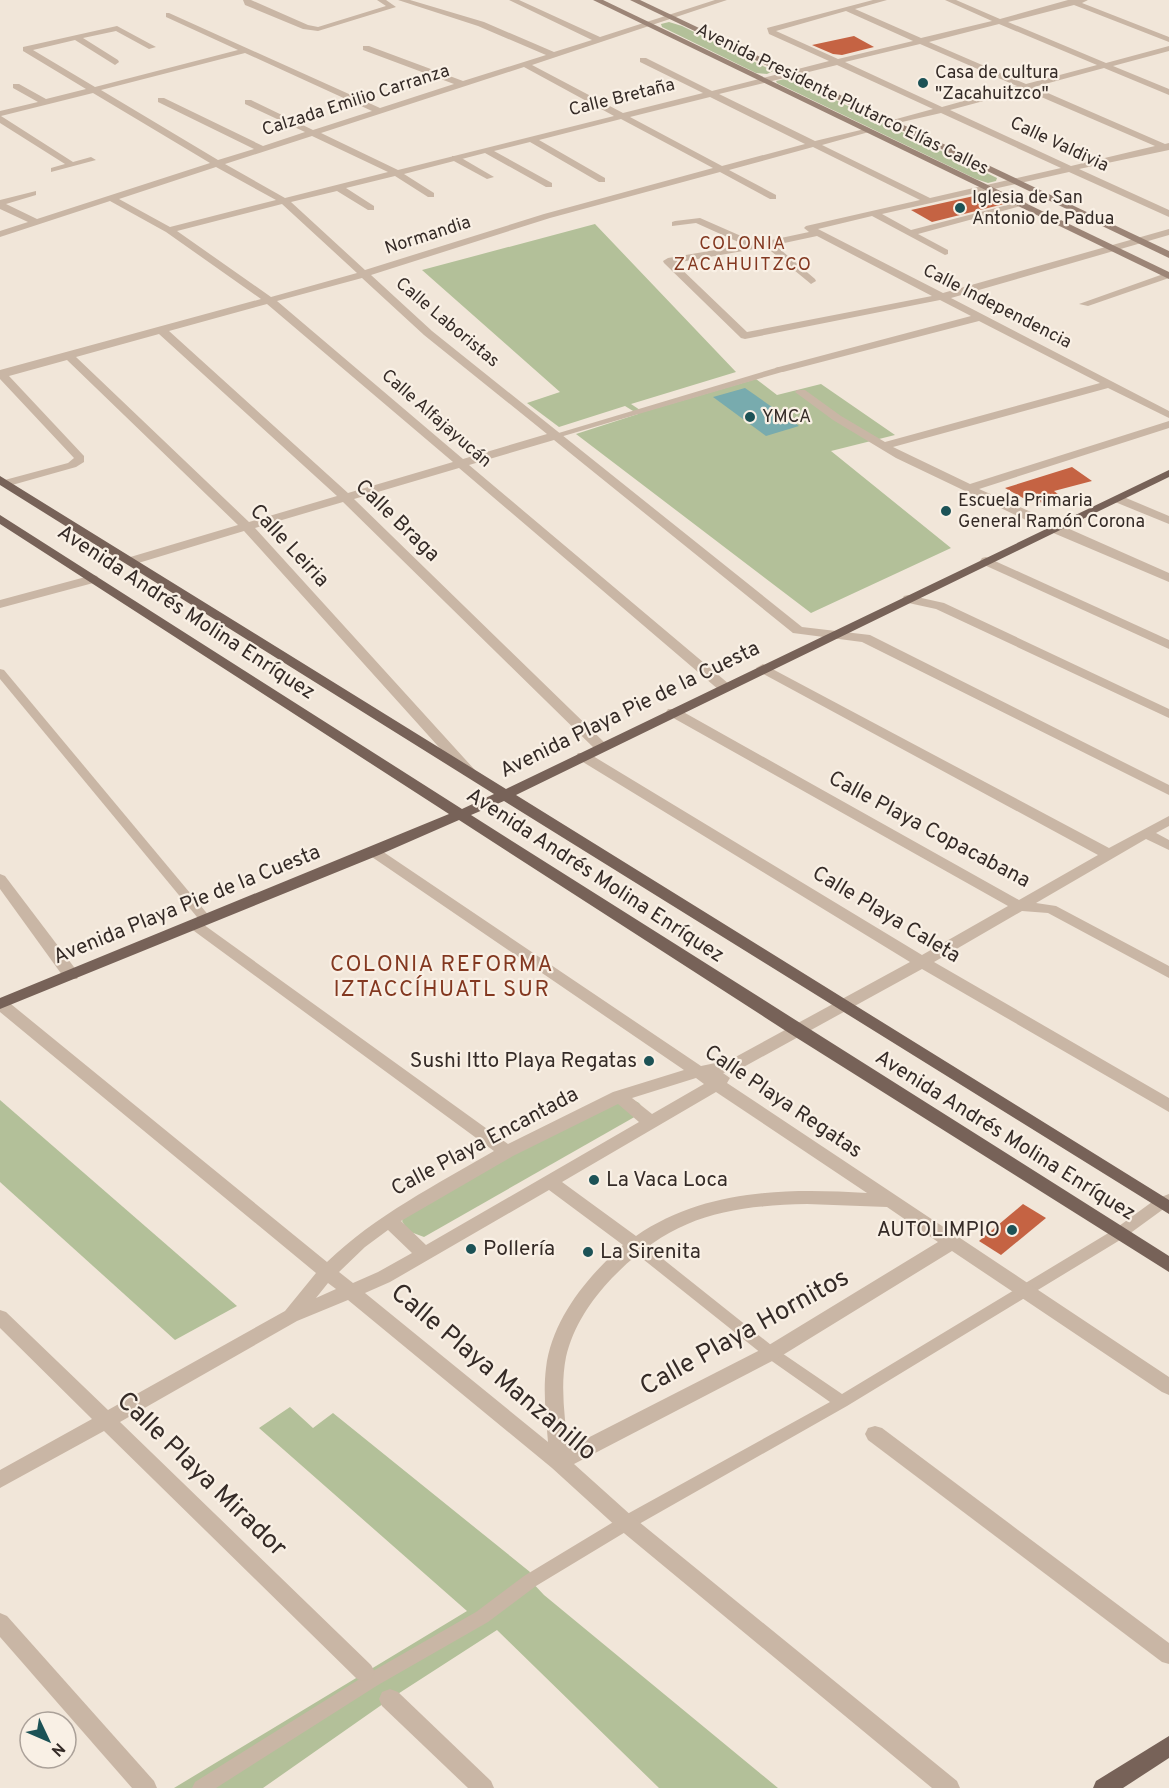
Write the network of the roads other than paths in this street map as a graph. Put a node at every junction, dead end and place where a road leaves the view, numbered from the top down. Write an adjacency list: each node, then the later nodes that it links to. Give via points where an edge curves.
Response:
1 (247, 0): 2 (street, via 315,29 392,7)
2 (381, 0)
3 (402, 0): 25 (street, via 481,24)
4 (513, 0): 18 (street)
5 (597, 0): 16 (main road, Avenida Presidente Plutarco Elías Calles)
6 (634, 0): 14 (main road, Avenida Presidente Plutarco Elías Calles)
7 (723, 0): 14 (street, Calzada Emilio Carranza)
8 (883, 0): 12 (street)
9 (949, 0): 15 (street)
10 (1084, 0): 11 (street, Calle Bretaña)
11 (1071, 1): 15 (street, Calle Bretaña); 20 (street)
12 (847, 9): 19 (street); 27 (street, Calle Valdivia, via 771,28 772,32)
13 (169, 15): 24 (street)
14 (670, 17): 16 (street, Calzada Emilio Carranza); 31 (main road, Avenida Presidente Plutarco Elías Calles)
15 (999, 21): 19 (street, Calle Bretaña); 30 (street)
16 (649, 24): 18 (street, Calzada Emilio Carranza); 32 (main road, Avenida Presidente Plutarco Elías Calles)
17 (76, 38): 21 (street, via 117,28); 28 (street); 36 (street, Calle Laboristas, via 26,49)
18 (600, 40): 25 (street, Calzada Emilio Carranza)
19 (919, 40): 27 (street, Calle Bretaña); 35 (street)
20 (1169, 40)
21 (152, 47)
22 (366, 48): 33 (street)
23 (1169, 48): 30 (street)
24 (246, 50): 36 (street); 43 (street)
25 (554, 55): 29 (street, Calzada Emilio Carranza)
26 (643, 60): 38 (street)
27 (837, 61): 31 (street, Calle Bretaña); 42 (street, Calle Valdivia)
28 (115, 62)
29 (524, 64): 33 (street, Calzada Emilio Carranza); 45 (street)
30 (1106, 66): 35 (street); 37 (street)
31 (787, 73): 32 (street, Calle Bretaña); 47 (main road, Avenida Presidente Plutarco Elías Calles)
32 (763, 79): 38 (street, Calle Bretaña); 48 (main road, Avenida Presidente Plutarco Elías Calles)
33 (462, 84): 43 (street, Calzada Emilio Carranza)
34 (16, 86): 40 (street)
35 (1026, 87): 42 (street); 52 (street)
36 (92, 90): 40 (street); 57 (street, Calle Laboristas)
37 (1169, 92)
38 (709, 93): 45 (street, Calle Bretaña); 51 (street)
39 (161, 100): 53 (street)
40 (45, 102): 44 (street)
41 (248, 102): 49 (street)
42 (944, 109): 47 (street); 60 (street, Calle Valdivia)
43 (379, 111): 49 (street, Calzada Emilio Carranza)
44 (0, 114)
45 (622, 116): 50 (street, Calle Bretaña); 59 (street)
46 (0, 119): 58 (street)
47 (892, 123): 65 (main road, Avenida Presidente Plutarco Elías Calles)
48 (866, 130): 51 (street, Normandia); 68 (main road, Avenida Presidente Plutarco Elías Calles)
49 (313, 132): 53 (street, Calzada Emilio Carranza); 62 (street)
50 (531, 139): 54 (street, Calle Bretaña); 64 (street)
51 (813, 145): 59 (street, Normandia); 74 (street)
52 (1167, 148): 60 (street)
53 (262, 149): 57 (street, Calzada Emilio Carranza)
54 (486, 150): 55 (street, Calle Bretaña); 66 (street)
55 (456, 158): 62 (street, Calle Bretaña); 63 (street)
56 (91, 160): 58 (street)
57 (216, 163): 72 (street, Calzada Emilio Carranza); 73 (street, Calle Laboristas)
58 (72, 165): 61 (street)
59 (721, 169): 71 (street); 93 (street, Normandia, via 547,216)
60 (1071, 169): 65 (street); 79 (street, Calle Valdivia)
61 (54, 170)
62 (397, 173): 67 (street, Calle Bretaña); 70 (street)
63 (490, 177)
64 (602, 180)
65 (1015, 181): 68 (street); 87 (main road, Avenida Presidente Plutarco Elías Calles)
66 (549, 185)
67 (338, 187): 73 (street, Calle Bretaña); 77 (street)
68 (986, 188): 74 (street); 76 (main road, Avenida Presidente Plutarco Elías Calles)
69 (33, 193): 75 (street)
70 (431, 195)
71 (773, 197)
72 (111, 198): 80 (street, Calzada Emilio Carranza); 82 (street, Calle Alfajayucán)
73 (284, 201): 82 (street, Calle Bretaña); 93 (street, Calle Laboristas)
74 (929, 201): 78 (street)
75 (0, 204): 80 (street)
76 (1023, 204): 85 (street); 90 (main road, Avenida Presidente Plutarco Elías Calles)
77 (371, 208)
78 (873, 213): 83 (street); 85 (street)
79 (1169, 214)
80 (36, 222): 86 (street, Calzada Emilio Carranza)
81 (675, 224): 89 (street, via 697,220)
82 (169, 230): 97 (street, Calle Alfajayucán)
83 (814, 231): 88 (street); 96 (street, Calle Independencia)
84 (1169, 232): 87 (street)
85 (909, 233): 91 (street)
86 (0, 234)
87 (1138, 240): 90 (street); 92 (main road, Avenida Presidente Plutarco Elías Calles)
88 (768, 244): 89 (street); 95 (street)
89 (756, 246): 96 (street, via 668,261 745,336)
90 (1113, 249): 94 (main road, Avenida Presidente Plutarco Elías Calles); 96 (street)
91 (945, 252)
92 (1169, 255)
93 (364, 274): 97 (street, Normandia); 108 (street, Calle Laboristas, via 428,333)
94 (1168, 276): 98 (street)
95 (811, 281)
96 (941, 297): 99 (street, Calle Independencia)
97 (269, 300): 100 (street, Normandia); 110 (street, Calle Alfajayucán)
98 (1084, 304)
99 (981, 317): 102 (street); 104 (street, Calle Independencia)
100 (161, 330): 101 (street, Normandia); 114 (street, Calle Braga)
101 (69, 356): 103 (street, Normandia); 118 (street, Calle Leiria)
102 (778, 370): 108 (street)
103 (1, 374): 112 (street, via 80,458 72,465)
104 (1110, 384): 106 (street, Calle Independencia); 109 (street)
105 (801, 392): 109 (street)
106 (1169, 415)
107 (1169, 424): 113 (street)
108 (557, 435): 110 (street); 126 (street, Calle Laboristas, via 798,630)
109 (884, 447): 113 (street)
110 (460, 464): 114 (street); 130 (street, Calle Alfajayucán)
111 (1169, 473): 115 (main road, Avenida Playa Pie de la Cuesta)
112 (3, 482): 120 (main road, Avenida Andrés Molina Enríquez)
113 (970, 488): 119 (street)
114 (347, 499): 118 (street); 133 (street, Calle Braga)
115 (1119, 499): 117 (street); 119 (main road, Avenida Playa Pie de la Cuesta)
116 (0, 519): 123 (main road, Avenida Andrés Molina Enríquez)
117 (1169, 520)
118 (248, 528): 120 (street); 135 (street, Calle Leiria)
119 (1055, 529): 121 (main road, Avenida Playa Pie de la Cuesta); 122 (street)
120 (131, 561): 135 (main road, Avenida Andrés Molina Enríquez)
121 (986, 561): 124 (main road, Avenida Playa Pie de la Cuesta); 127 (street)
122 (1169, 578)
123 (93, 579): 125 (street); 138 (main road, Avenida Andrés Molina Enríquez)
124 (908, 599): 126 (main road, Avenida Playa Pie de la Cuesta); 132 (street, via 940,606)
125 (0, 603)
126 (834, 634): 128 (main road, Avenida Playa Pie de la Cuesta); 136 (street, Calle Laboristas, via 865,638)
127 (1169, 645)
128 (763, 668): 130 (main road, Avenida Playa Pie de la Cuesta); 143 (street)
129 (0, 672): 146 (street)
130 (724, 687): 131 (main road, Avenida Playa Pie de la Cuesta)
131 (673, 712): 133 (main road, Avenida Playa Pie de la Cuesta); 145 (street, Calle Playa Copacabana)
132 (1169, 714)
133 (601, 747): 134 (main road, Avenida Playa Pie de la Cuesta)
134 (583, 756): 137 (main road, Avenida Playa Pie de la Cuesta); 147 (street, Calle Playa Caleta)
135 (470, 772): 137 (main road, Avenida Andrés Molina Enríquez)
136 (1169, 791)
137 (505, 795): 138 (main road, Avenida Playa Pie de la Cuesta); 151 (main road, Avenida Andrés Molina Enríquez)
138 (461, 814): 142 (main road, Avenida Playa Pie de la Cuesta); 152 (main road, Avenida Andrés Molina Enríquez)
139 (1169, 820): 140 (street, Calle Playa Encantada)
140 (1145, 833): 141 (street); 143 (street, Calle Playa Encantada)
141 (1169, 846)
142 (375, 852): 146 (main road, Avenida Playa Pie de la Cuesta); 154 (street, Calle Playa Regatas)
143 (1108, 854): 145 (street, Calle Playa Encantada)
144 (0, 879): 149 (street)
145 (1019, 906): 147 (street, Calle Playa Encantada); 148 (street, Calle Playa Copacabana, via 1051,909)
146 (201, 922): 149 (main road, Avenida Playa Pie de la Cuesta); 159 (street)
147 (922, 962): 151 (street, Calle Playa Encantada); 157 (street, Calle Playa Caleta)
148 (1169, 973)
149 (71, 975): 150 (main road, Avenida Playa Pie de la Cuesta)
150 (0, 1004): 169 (street, Calle Playa Manzanillo)
151 (841, 1005): 152 (street, Calle Playa Encantada); 162 (main road, Avenida Andrés Molina Enríquez)
152 (795, 1029): 153 (street, Calle Playa Encantada); 164 (main road, Avenida Andrés Molina Enríquez)
153 (734, 1065): 154 (street, Calle Playa Encantada); 155 (street, Calle Playa Encantada)
154 (698, 1072): 155 (street, Calle Playa Regatas); 156 (street, Calle Playa Encantada)
155 (717, 1084): 158 (street, Calle Playa Encantada); 161 (street, Calle Playa Regatas)
156 (619, 1096): 158 (street); 159 (street, Calle Playa Encantada)
157 (1169, 1106)
158 (651, 1122): 160 (street, Calle Playa Encantada)
159 (507, 1152): 163 (street, Calle Playa Encantada)
160 (550, 1182): 166 (street); 167 (street, Calle Playa Encantada)
161 (890, 1201): 165 (street, Calle Playa Regatas); 166 (street, via 772,1197 731,1203 689,1214)
162 (1166, 1203): 164 (street)
163 (389, 1220): 167 (street); 169 (street, Calle Playa Encantada, via 358,1242)
164 (1120, 1233): 168 (main road, Avenida Andrés Molina Enríquez); 170 (street)
165 (952, 1242): 170 (street, Calle Playa Regatas); 174 (street, Calle Playa Hornitos)
166 (634, 1244): 174 (street); 179 (street, via 584,1298 557,1358)
167 (425, 1254): 171 (street, Calle Playa Encantada)
168 (1169, 1265)
169 (327, 1272): 171 (street, Calle Playa Manzanillo); 172 (street, Calle Playa Encantada)
170 (1025, 1290): 175 (street, Calle Playa Regatas); 176 (street)
171 (352, 1291): 172 (street, Calle Playa Encantada); 179 (street, Calle Playa Manzanillo)
172 (291, 1316): 177 (street, Calle Playa Encantada)
173 (0, 1317): 177 (street, Calle Playa Mirador)
174 (771, 1353): 176 (street); 179 (street, Calle Playa Hornitos)
175 (1169, 1387)
176 (842, 1402): 181 (street)
177 (104, 1421): 180 (street, Calle Playa Encantada); 184 (street, Calle Playa Mirador)
178 (875, 1434): 183 (street)
179 (559, 1462): 181 (street, Calle Playa Manzanillo)
180 (0, 1480)
181 (626, 1523): 188 (street, via 530,1581 482,1617 372,1680); 190 (street, Calle Playa Manzanillo)
182 (0, 1622): 187 (street)
183 (1169, 1654)
184 (364, 1672)
185 (390, 1699): 189 (street)
186 (1169, 1746): 191 (main road)
187 (146, 1788)
188 (201, 1788)
189 (483, 1788)
190 (949, 1788)
191 (1104, 1788)

